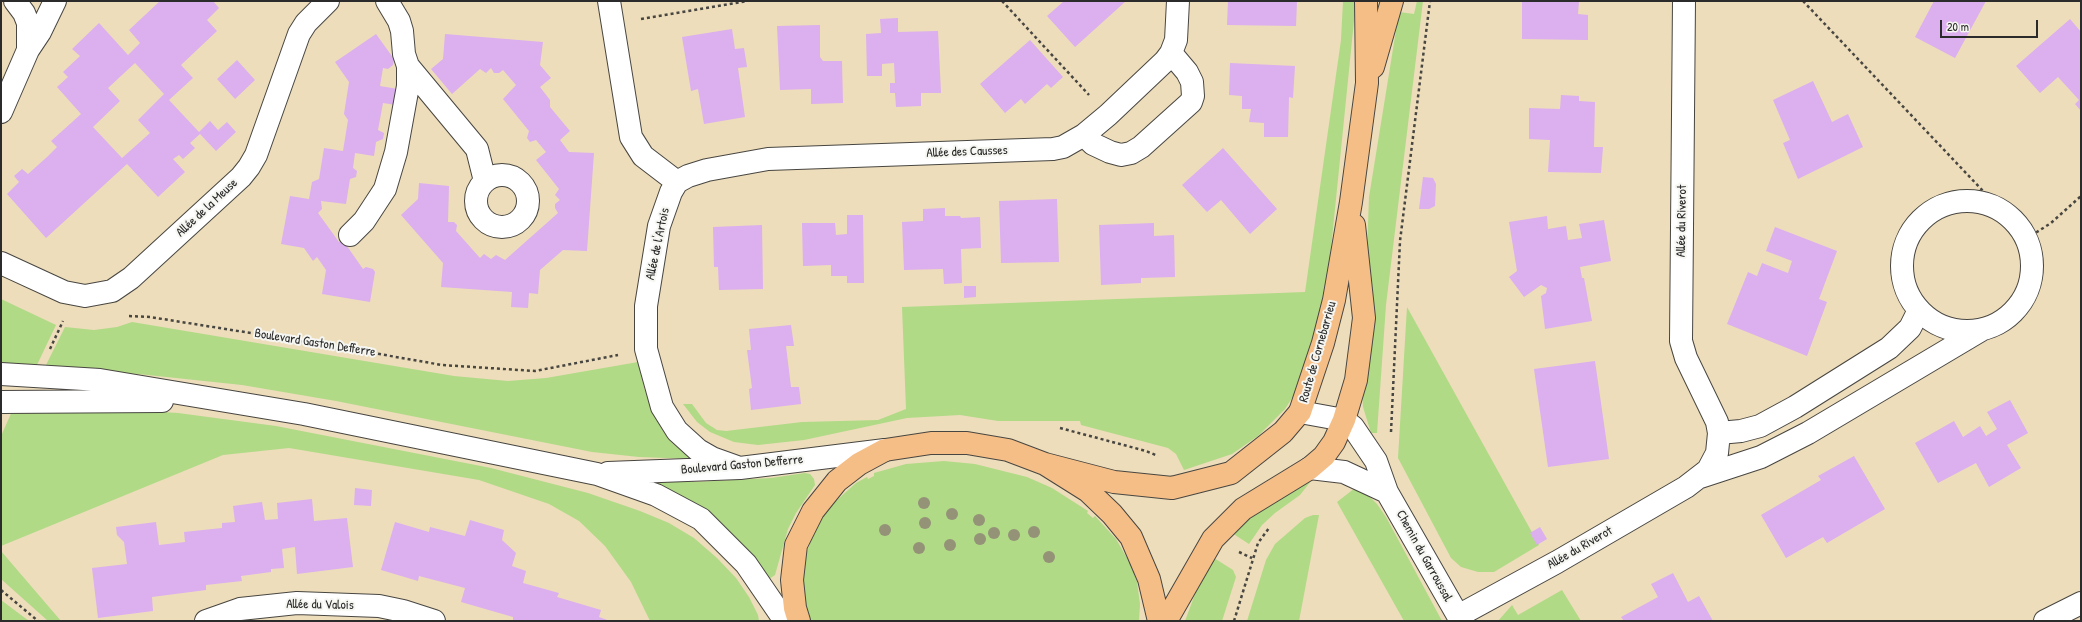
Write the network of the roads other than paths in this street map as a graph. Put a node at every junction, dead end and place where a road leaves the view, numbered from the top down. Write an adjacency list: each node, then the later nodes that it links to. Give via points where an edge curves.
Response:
1 (15, 1): 10 (street, via 28,23)
2 (55, 1): 10 (street)
3 (328, 1): 20 (street, Allée de la Meuse, via 306,23 299,34 256,155 249,167 131,278 112,291 86,296 64,292)
4 (387, 1): 12 (street, via 399,21)
5 (609, 1): 17 (street, via 631,137 643,156)
6 (1178, 1): 11 (street, Allée des Causses, via 1176,40)
7 (1366, 1): 13 (main road, Route de Cornebarrieu)
8 (1392, 1): 13 (main road, Route de Cornebarrieu)
9 (1684, 1): 28 (street, Allée du Riverot, via 1681,341 1686,358 1713,411)
10 (28, 50): 14 (street)
11 (1171, 53): 15 (street, Allée des Causses, via 1159,69); 15 (street, via 1192,82 1194,96 1191,102 1131,153 1121,155 1110,152 1093,144)
12 (408, 66): 16 (street, via 477,149); 19 (street, via 408,86 396,152 385,189 364,221)
13 (1367, 83): 18 (main road, Route de Cornebarrieu)
14 (1, 112)
15 (1084, 135): 17 (street, Allée des Causses, via 1053,150 768,159 707,170)
16 (485, 181)
17 (677, 182): 31 (street, Allée de l'Artois, via 659,226 646,306 646,349 662,407 677,431 698,450)
18 (1351, 202): 26 (main road, Route de Cornebarrieu, via 1334,300); 27 (main road, Route de Cornebarrieu, via 1364,318 1356,380)
19 (350, 235)
20 (1, 263)
21 (1919, 310): 22 (street, Allée du Riverot, via 1943,326 1965,331); 22 (street, Allée du Riverot, via 1903,280 1902,257 1906,241 1918,222 1935,208 1957,201 1982,202 2002,211 2016,224 2026,240 2032,265 2022,300 2005,318); 28 (street, via 1910,328 1889,348 1795,407 1760,426)
22 (1985, 328): 34 (street, Allée du Riverot, via 1775,450)
23 (1, 374): 24 (street, Boulevard Gaston Defferre, via 100,380)
24 (221, 401): 25 (street, Boulevard Gaston Defferre); 33 (street, Boulevard Gaston Defferre, via 304,414)
25 (1, 402)
26 (1300, 412): 27 (street); 30 (main road, Route de Cornebarrieu, via 1283,432 1231,473 1172,488 1114,482)
27 (1344, 420): 32 (main road, Route de Cornebarrieu, via 1334,442 1324,456); 35 (street, Chemin du Garroussal, via 1353,428 1376,461)
28 (1720, 433): 34 (street, Allée du Riverot, via 1717,453 1708,470)
29 (885, 450): 30 (main road, via 931,443 967,443 1008,450); 31 (street, Boulevard Gaston Defferre); 40 (main road, via 859,464 837,481 813,511 796,545 792,580 795,608)
30 (1044, 464): 41 (main road, via 1088,491 1131,537 1149,579)
31 (740, 468): 33 (street, Boulevard Gaston Defferre)
32 (1310, 468): 35 (street, via 1344,472); 42 (main road, Route de Cornebarrieu, via 1243,509 1213,539)
33 (597, 474): 40 (street, Boulevard Gaston Defferre, via 656,495 701,520 746,564)
34 (1700, 477): 37 (street, Allée du Riverot)
35 (1387, 492): 37 (street, Chemin du Garroussal)
36 (2081, 603): 43 (street)
37 (1459, 618)
38 (206, 621): 39 (street, Allée du Valois, via 240,609 305,603 379,606)
39 (434, 621)
40 (788, 621)
41 (1159, 621)
42 (1166, 621)
43 (2045, 621)

